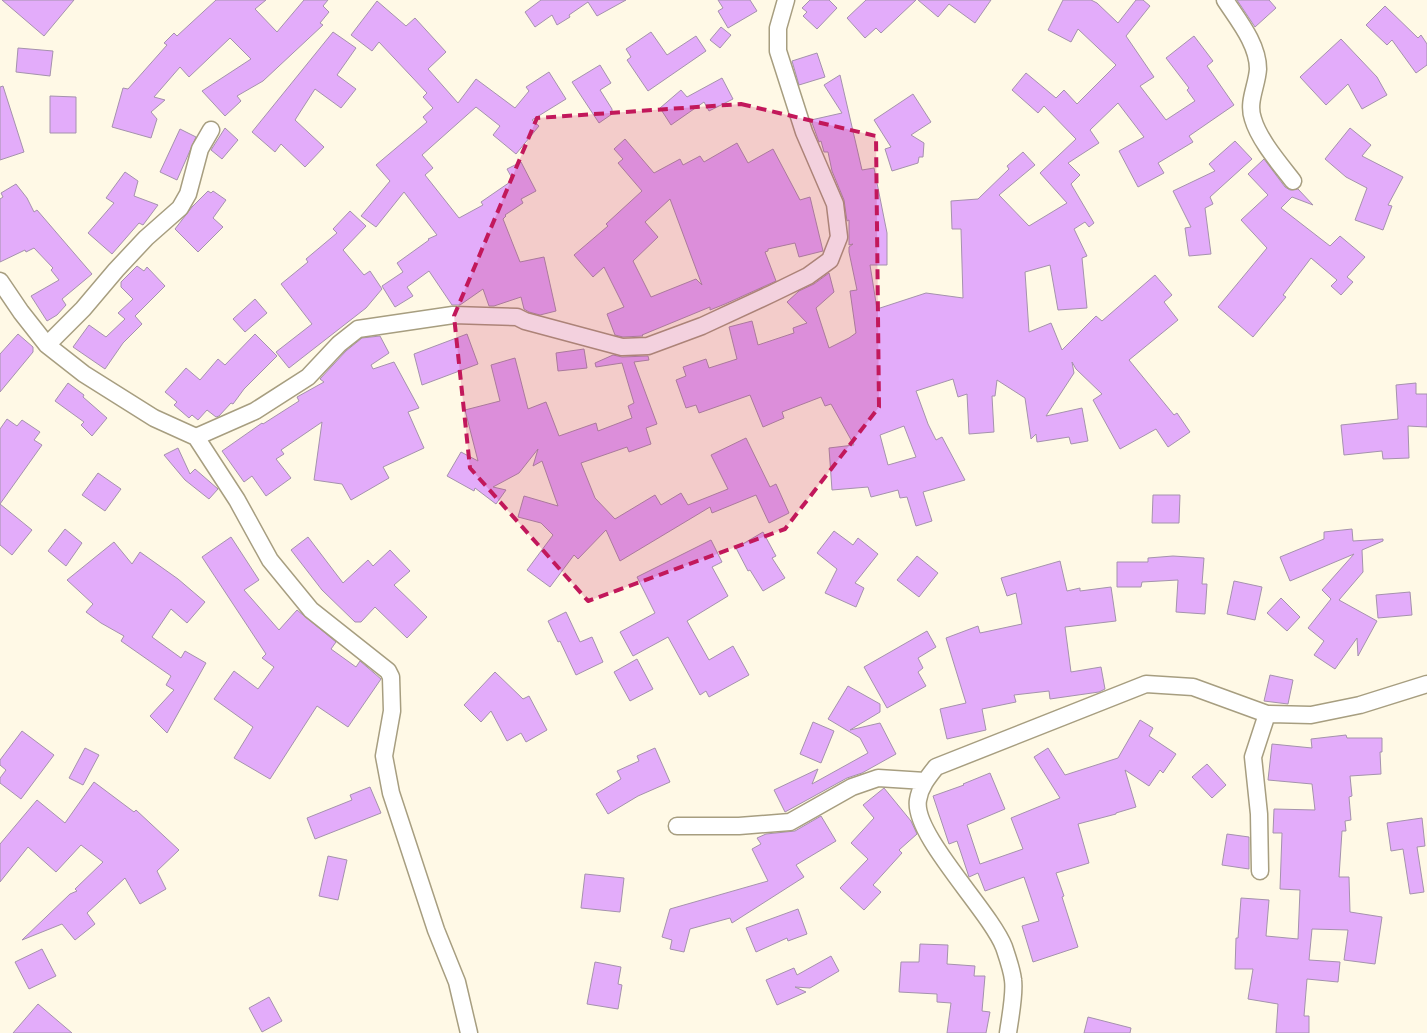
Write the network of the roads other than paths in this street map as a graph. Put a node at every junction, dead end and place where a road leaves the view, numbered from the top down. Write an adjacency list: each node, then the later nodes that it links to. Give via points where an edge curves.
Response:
1 (786, 0): 7 (street, via 778,28 778,51 804,132 835,204 839,237 830,260 808,276 771,294 702,326 648,346 622,347 517,317 453,315 358,329 308,377 255,411)
2 (1225, 0): 4 (street, via 1254,48 1258,69 1252,119 1270,152)
3 (211, 130): 6 (street, via 200,149 188,194 180,208 146,238)
4 (1293, 181)
5 (0, 280): 6 (street)
6 (47, 345): 7 (street, via 84,374 154,418)
7 (196, 437): 13 (street, via 237,500 270,560 311,610 391,677 392,711 384,756 391,793 436,930 457,982)
8 (1427, 684): 9 (street, via 1360,705 1311,715)
9 (1267, 714): 10 (street, via 1193,688 1146,684 936,767); 12 (street, via 1253,757 1260,814)
10 (925, 781): 11 (street, via 878,778 852,787 790,822); 14 (street, via 918,801 921,818 935,846 1003,945 1013,980)
11 (677, 826)
12 (1260, 871)
13 (469, 1033)
14 (1008, 1033)

